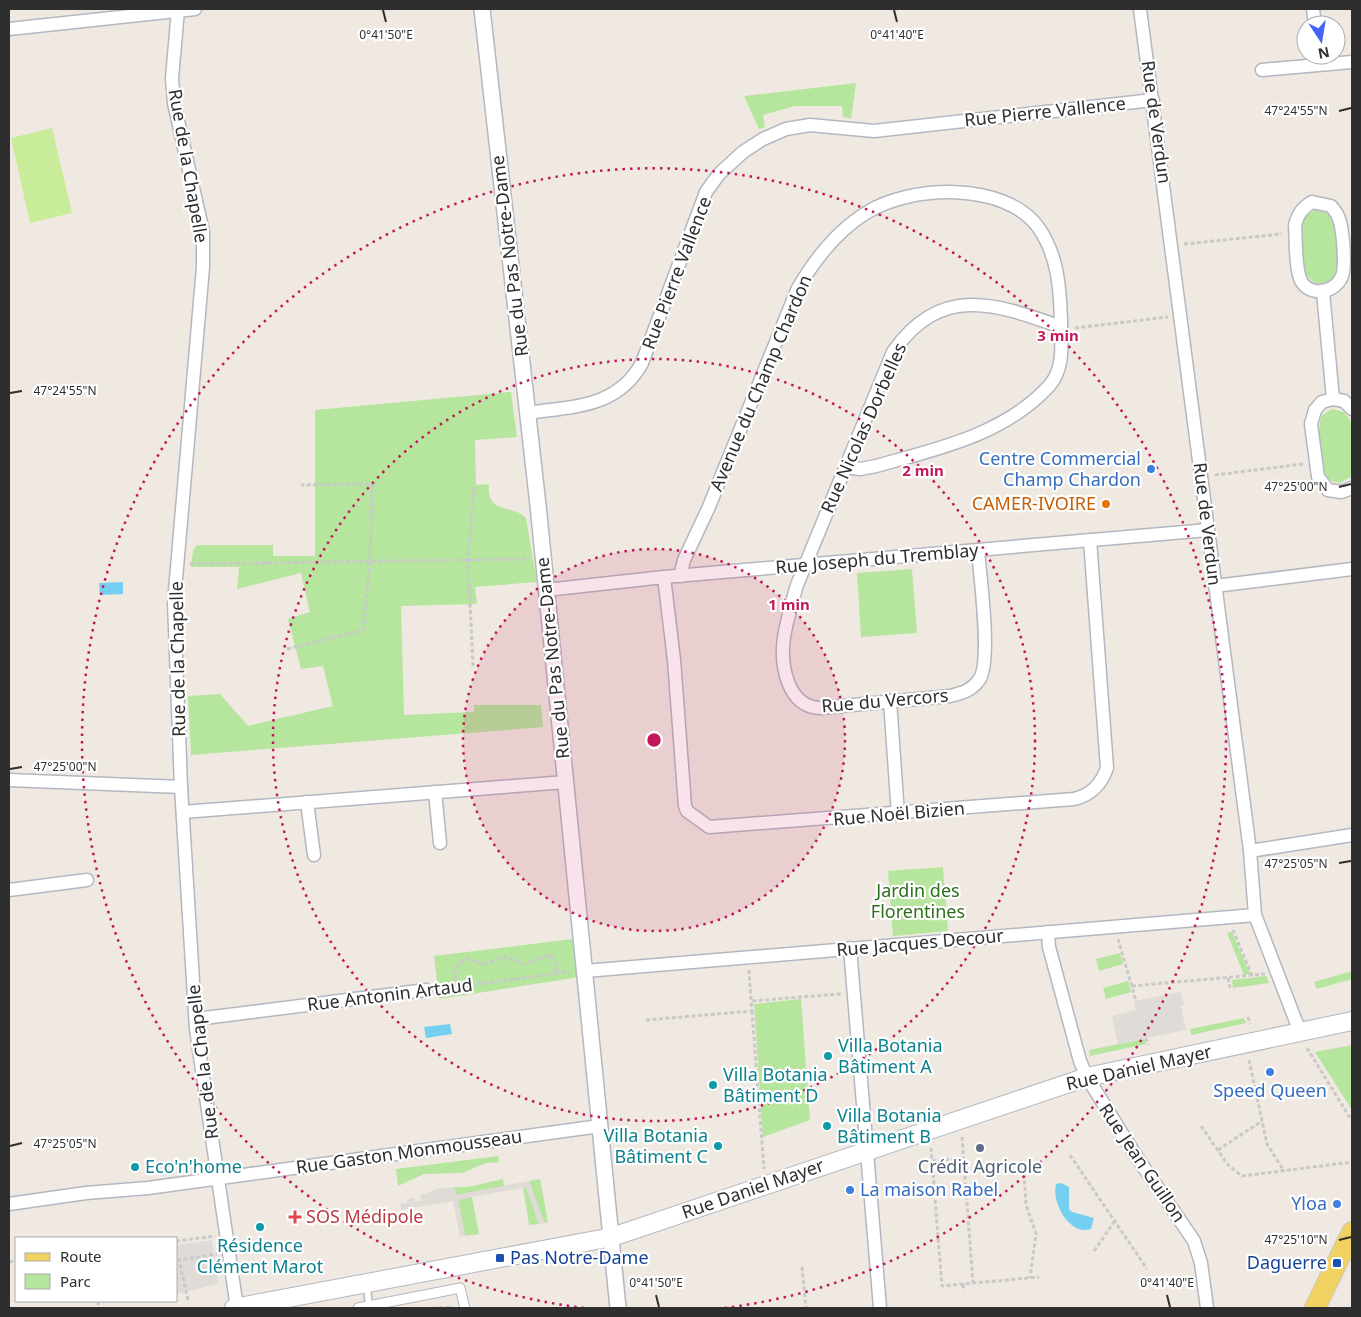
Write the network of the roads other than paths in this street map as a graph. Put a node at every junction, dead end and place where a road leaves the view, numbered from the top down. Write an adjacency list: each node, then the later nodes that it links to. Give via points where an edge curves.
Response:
1 (195, 9): 4 (street)
2 (482, 9): 15 (street, Rue du Pas Notre-Dame)
3 (1140, 9): 9 (street, Rue de Verdun)
4 (178, 10): 5 (street); 30 (street, Rue de la Chapelle, via 172,78 174,103 203,232 203,267 174,602)
5 (89, 14): 6 (street)
6 (9, 28)
7 (1296, 64): 8 (street)
8 (1262, 70)
9 (1153, 100): 15 (street, Rue Pierre Vallence, via 874,131 810,125 786,129 763,139 737,157 706,192 634,378 618,393 593,403); 18 (street, Rue de Verdun)
10 (1347, 227): 11 (street, via 1343,275 1336,286); 11 (street, via 1331,206 1312,202 1297,217 1295,233 1299,276 1305,285)
11 (1323, 292): 13 (street)
12 (1061, 327): 16 (street, Avenue du Champ Chardon, via 1062,353 1056,376 1024,408 966,439 876,466); 16 (street, Rue Nicolas Dorbelles, via 989,304 964,305 941,311 918,323 904,335 893,352); 23 (street, Avenue du Champ Chardon, via 1060,287 1049,248 1038,227 1011,205 976,194 941,193 902,197 868,212 820,255 798,288)
13 (1333, 399): 14 (street, via 1344,401); 17 (street, via 1322,402 1314,410 1311,424 1318,477 1328,490 1341,492)
14 (1352, 409)
15 (528, 413): 26 (street, Rue du Pas Notre-Dame)
16 (846, 467): 21 (street, Rue Nicolas Dorbelles)
17 (1352, 488)
18 (1208, 530): 19 (street, Rue Joseph du Tremblay); 25 (street, Rue de Verdun)
19 (1090, 540): 20 (street, Rue Joseph du Tremblay); 34 (street, Rue Noël Bizien, via 1107,768 1104,776 1089,794 1074,799)
20 (978, 551): 21 (street, Rue Joseph du Tremblay); 27 (street, Rue du Vercors, via 985,658 980,679 968,691 950,696)
21 (804, 565): 23 (street, Rue Joseph du Tremblay); 27 (street, Rue du Vercors, via 784,638 784,664 792,692 812,708)
22 (1352, 569): 25 (street)
23 (680, 576): 24 (street, Rue Joseph du Tremblay)
24 (664, 577): 26 (street, Rue Joseph du Tremblay); 34 (street, Rue Noël Bizien, via 674,660 683,798 687,811 709,827 717,828)
25 (1216, 586): 37 (street, Rue de Verdun)
26 (546, 590): 29 (street, Rue du Pas Notre-Dame)
27 (890, 701): 34 (street)
28 (9, 780): 30 (street)
29 (566, 782): 31 (street); 44 (street, Rue du Pas Notre-Dame)
30 (181, 786): 33 (street, Rue de la Chapelle)
31 (435, 792): 32 (street); 36 (street)
32 (307, 802): 33 (street); 38 (street)
33 (183, 812): 46 (street, Rue de la Chapelle)
34 (898, 814)
35 (1352, 835): 37 (street)
36 (440, 843)
37 (1250, 852): 41 (street, Rue de Verdun)
38 (314, 855)
39 (87, 880): 40 (street)
40 (9, 890)
41 (1255, 915): 42 (street, Rue Jacques Decour); 48 (street, Rue de Verdun)
42 (1048, 932): 43 (street, Rue Jacques Decour); 49 (street, Rue Jean Guillon, via 1080,1061)
43 (850, 948): 44 (street, Rue Jacques Decour); 51 (street)
44 (585, 970): 50 (street, Rue du Pas Notre-Dame)
45 (426, 990): 46 (street, Rue Antonin Artaud)
46 (196, 1019): 52 (street, Rue de la Chapelle)
47 (1352, 1021): 48 (main road, Rue Daniel Mayer)
48 (1303, 1040): 49 (main road, Rue Daniel Mayer)
49 (1087, 1077): 51 (main road, Rue Daniel Mayer); 64 (street, Rue Jean Guillon, via 1194,1241 1201,1263)
50 (600, 1126): 52 (street, Rue Gaston Monmousseau); 55 (street, Rue du Pas Notre-Dame)
51 (868, 1150): 55 (main road, Rue Daniel Mayer); 63 (street)
52 (218, 1178): 53 (street, Rue Gaston Monmousseau); 60 (street, Rue de la Chapelle)
53 (9, 1204)
54 (1352, 1232): 65 (main road)
55 (612, 1237): 57 (main road, Rue Daniel Mayer); 62 (street, Rue du Pas Notre-Dame)
56 (1352, 1259): 66 (main road)
57 (367, 1284): 58 (lane); 60 (main road, Rue Daniel Mayer)
58 (369, 1307): 59 (street, via 460,1288); 61 (street)
59 (461, 1307)
60 (236, 1308)
61 (358, 1308)
62 (618, 1308)
63 (880, 1308)
64 (1207, 1308)
65 (1315, 1308)
66 (1328, 1308)

